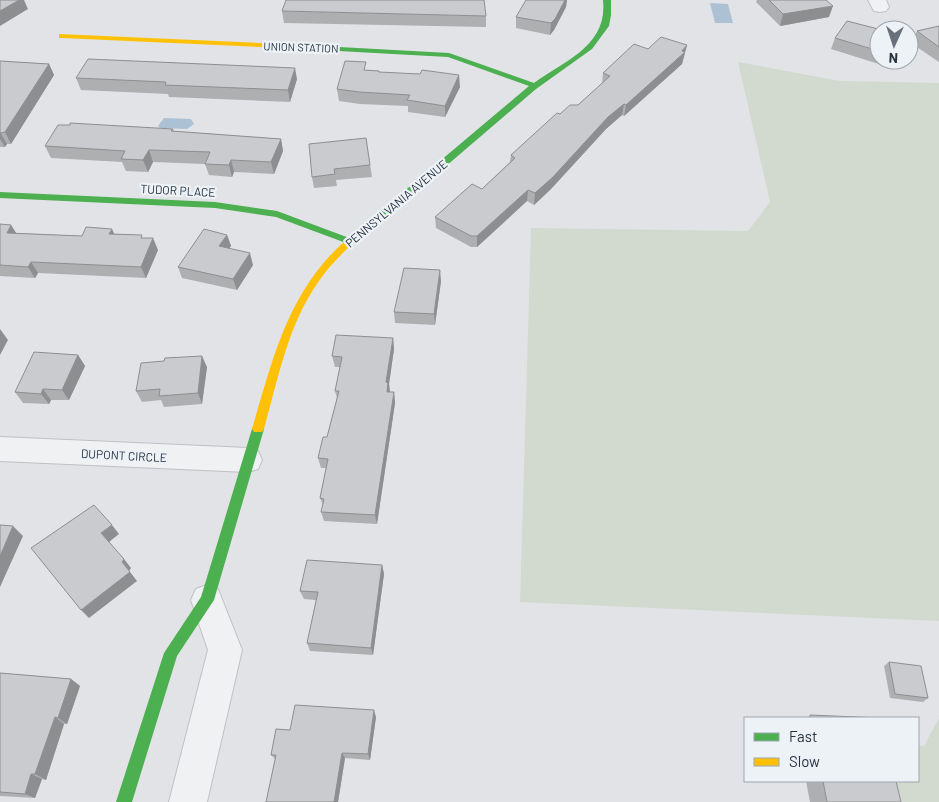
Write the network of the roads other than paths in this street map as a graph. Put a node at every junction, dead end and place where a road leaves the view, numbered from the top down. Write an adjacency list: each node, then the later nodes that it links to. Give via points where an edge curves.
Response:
1 (607, 0): 3 (street, PENNSYLVANIA AVENUE, via 608,15 604,29 595,41)
2 (62, 36): 3 (street, UNION STATION, via 420,52 484,66)
3 (535, 86): 5 (street, PENNSYLVANIA AVENUE)
4 (0, 195): 5 (street, TUDOR PLACE, via 215,205 277,214)
5 (349, 241): 7 (street, PENNSYLVANIA AVENUE, via 309,286 289,328)
6 (0, 449): 7 (street, DUPONT CIRCLE)
7 (248, 460): 8 (street, PENNSYLVANIA AVENUE)
8 (207, 600): 9 (street, PENNSYLVANIA AVENUE, via 171,653); 10 (street, via 225,650)
9 (124, 802)
10 (188, 802)

